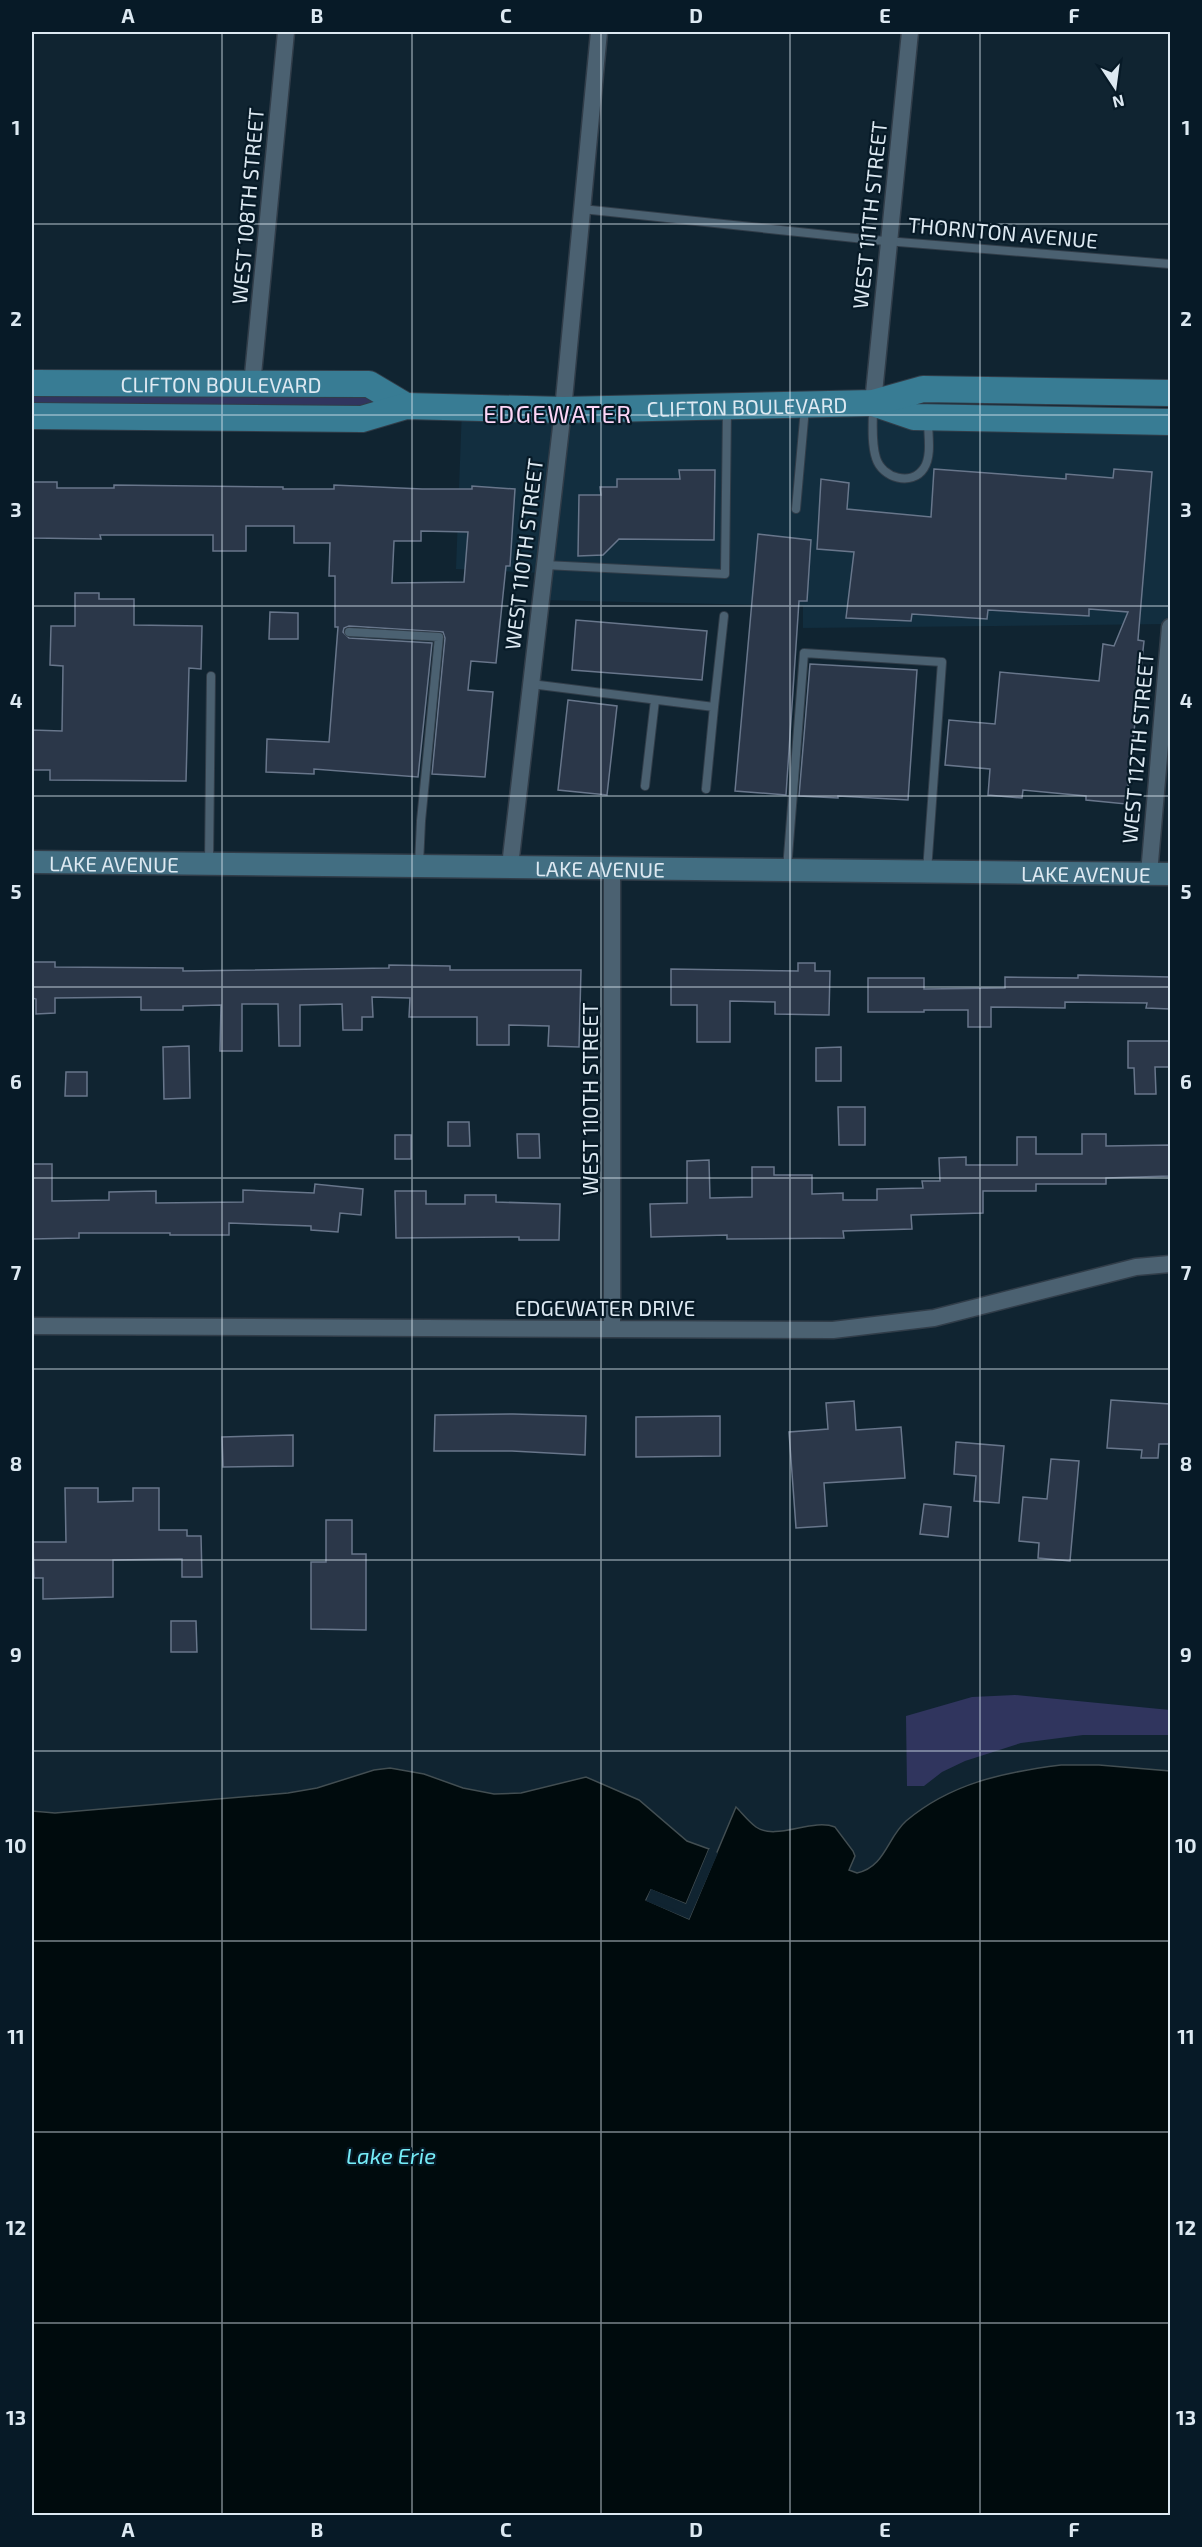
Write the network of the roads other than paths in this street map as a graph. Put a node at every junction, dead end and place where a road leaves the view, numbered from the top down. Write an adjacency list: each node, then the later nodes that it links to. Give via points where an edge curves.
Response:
1 (286, 32): 8 (street, WEST 108TH STREET)
2 (599, 32): 4 (street, WEST 110TH STREET)
3 (910, 32): 5 (street, WEST 111TH STREET)
4 (582, 209): 5 (lane, THORNTON AVENUE); 14 (street, WEST 110TH STREET)
5 (888, 241): 6 (lane, THORNTON AVENUE); 10 (street, WEST 111TH STREET)
6 (1170, 264)
7 (32, 382): 8 (main road, CLIFTON BOULEVARD)
8 (252, 385): 12 (main road, CLIFTON BOULEVARD, via 369,384)
9 (1170, 393): 10 (main road, CLIFTON BOULEVARD, via 923,389)
10 (873, 403): 11 (main road, CLIFTON BOULEVARD); 16 (main road, CLIFTON BOULEVARD); 16 (lane, via 876,460 896,479 911,478 923,470 927,460)
11 (805, 404): 13 (main road, CLIFTON BOULEVARD); 18 (lane)
12 (406, 406): 14 (main road, CLIFTON BOULEVARD); 15 (main road, CLIFTON BOULEVARD, via 362,419)
13 (727, 406): 14 (main road, CLIFTON BOULEVARD); 19 (lane, via 725,574)
14 (563, 410): 19 (street, WEST 110TH STREET)
15 (32, 416)
16 (928, 418): 17 (main road, CLIFTON BOULEVARD)
17 (1170, 422)
18 (796, 509)
19 (545, 565): 24 (street, WEST 110TH STREET)
20 (724, 616): 26 (lane)
21 (1170, 627): 36 (street, WEST 112TH STREET)
22 (349, 632): 31 (lane, via 439,637)
23 (211, 675): 30 (lane)
24 (531, 684): 25 (lane); 32 (street, WEST 110TH STREET)
25 (655, 700): 26 (lane); 27 (lane)
26 (714, 707): 28 (lane)
27 (645, 786)
28 (706, 789)
29 (32, 862): 30 (street, LAKE AVENUE)
30 (209, 864): 31 (street, LAKE AVENUE)
31 (419, 865): 32 (street, LAKE AVENUE)
32 (510, 866): 33 (street, LAKE AVENUE)
33 (612, 870): 34 (street, LAKE AVENUE); 39 (street, WEST 110TH STREET)
34 (787, 871): 35 (street, LAKE AVENUE); 35 (lane, via 804,653 942,662)
35 (927, 872): 36 (street, LAKE AVENUE)
36 (1160, 874)
37 (1170, 1264): 39 (street, EDGEWATER DRIVE, via 1136,1267 934,1318 833,1330)
38 (32, 1326): 39 (street, EDGEWATER DRIVE)
39 (612, 1329)

